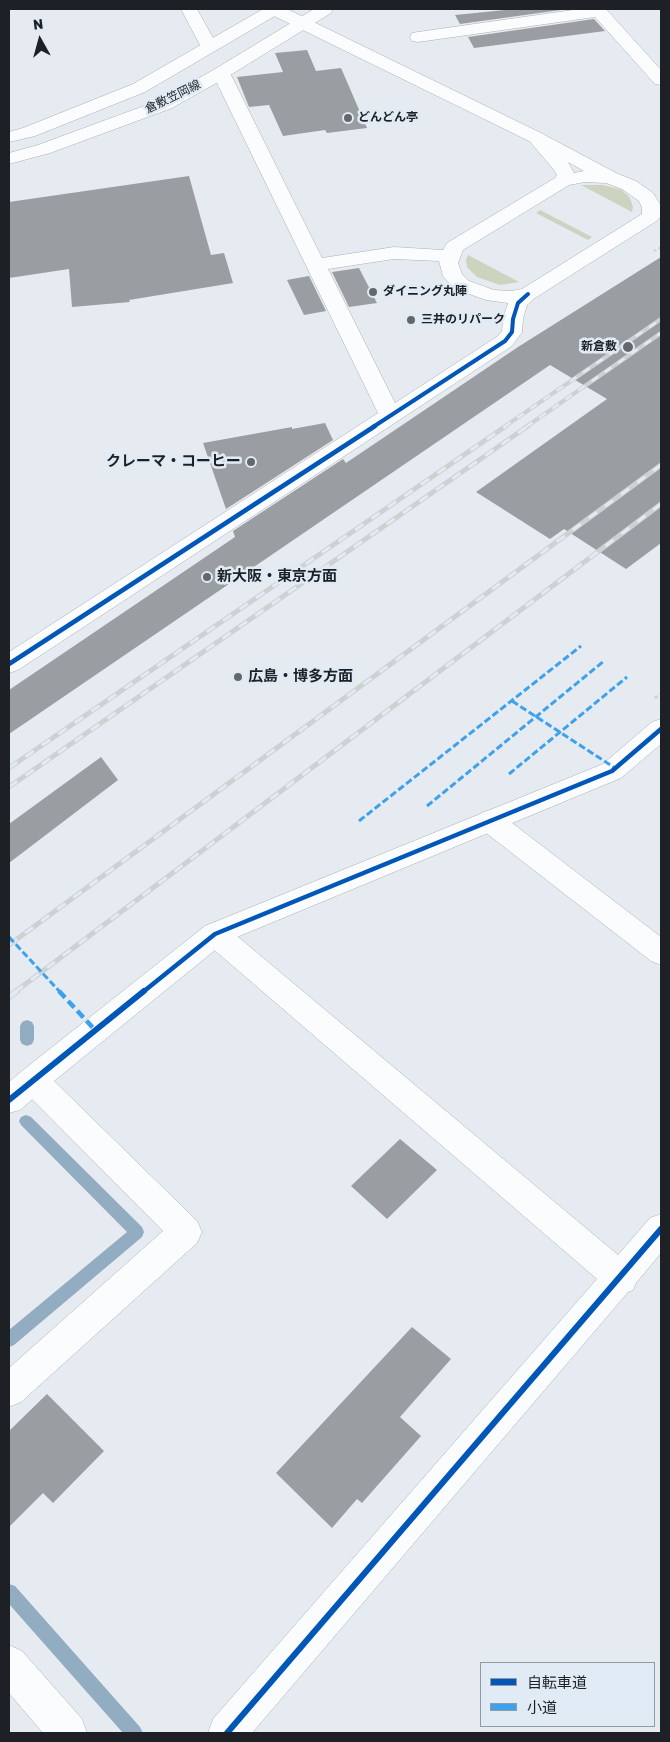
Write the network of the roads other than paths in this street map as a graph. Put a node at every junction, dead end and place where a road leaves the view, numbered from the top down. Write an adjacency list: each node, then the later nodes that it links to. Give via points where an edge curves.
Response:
1 (189, 9): 7 (street)
2 (274, 9): 5 (street); 7 (street, 倉敷笠岡線)
3 (325, 9): 5 (street, 倉敷笠岡線)
4 (598, 10): 6 (street); 9 (street)
5 (304, 22): 8 (street, 倉敷笠岡線); 11 (street)
6 (418, 37)
7 (208, 47): 10 (street, 倉敷笠岡線, via 139,88)
8 (221, 73): 12 (street, 倉敷笠岡線, via 166,104); 17 (street)
9 (661, 80)
10 (9, 137)
11 (535, 137): 13 (street); 14 (street, via 563,168 566,175)
12 (9, 159)
13 (609, 177): 14 (street, via 585,176); 15 (street, via 646,197)
14 (563, 182): 16 (street, via 454,247)
15 (656, 214): 18 (street)
16 (450, 256): 17 (street, via 394,252); 18 (street, via 448,263 453,276 462,285 493,296)
17 (316, 265): 19 (street)
18 (528, 294): 19 (street, via 518,303 512,332 505,341)
19 (390, 415): 20 (street)
20 (9, 664)
21 (661, 729): 22 (street, via 612,771)
22 (490, 821): 23 (street); 24 (street)
23 (215, 934): 25 (street); 28 (street)
24 (661, 953)
25 (33, 1080): 26 (street); 29 (street, via 186,1232)
26 (9, 1100)
27 (661, 1230): 28 (street)
28 (621, 1279): 32 (street)
29 (9, 1390)
30 (9, 1664): 31 (street)
31 (68, 1733)
32 (227, 1733)

